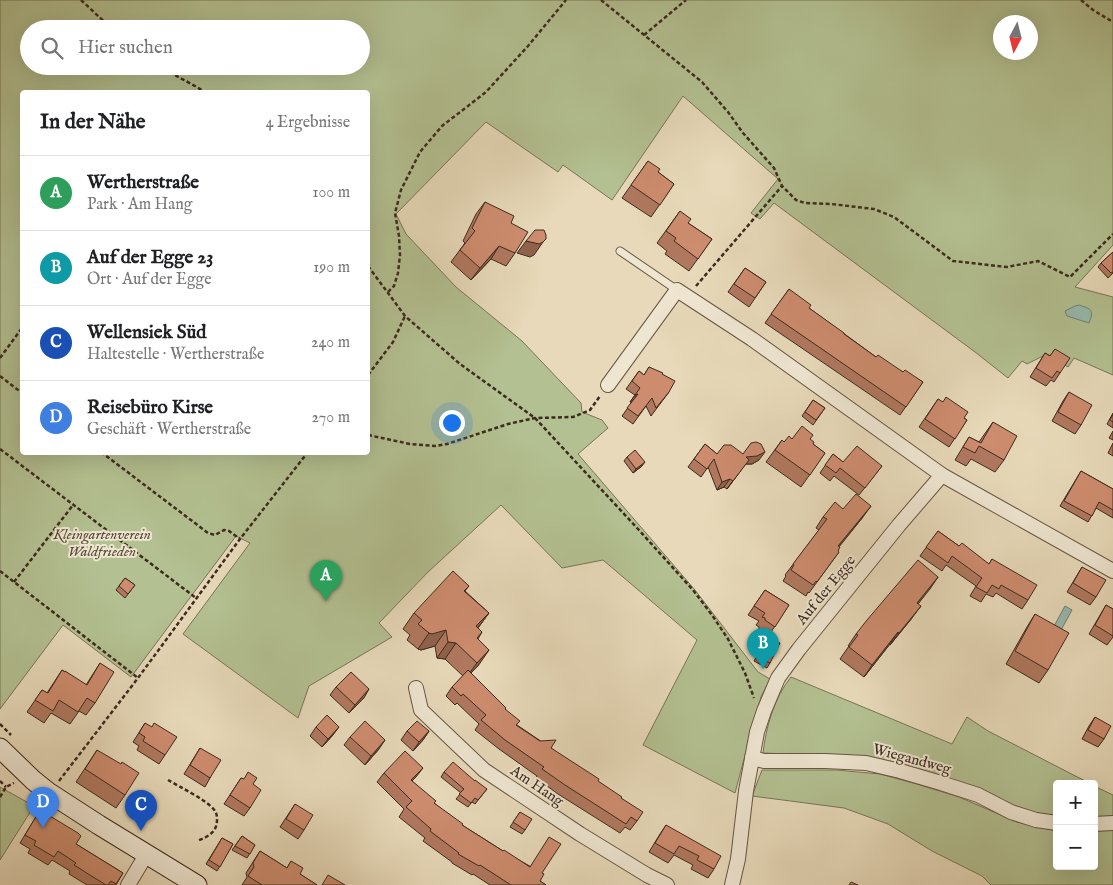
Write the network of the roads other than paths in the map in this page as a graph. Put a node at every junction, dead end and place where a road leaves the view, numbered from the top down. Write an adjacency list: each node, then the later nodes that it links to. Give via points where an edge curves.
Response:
1 (620, 251): 2 (lane)
2 (682, 294): 3 (street); 4 (street, via 752,339)
3 (608, 385)
4 (942, 475): 5 (street); 8 (street, Auf der Egge, via 778,678 757,732)
5 (1113, 571)
6 (416, 688): 15 (street, Am Hang, via 421,710 484,770 580,834)
7 (6, 742): 12 (main road, via 33,780)
8 (752, 758): 9 (street, Wiegandweg, via 866,763 941,783 978,795 1011,812); 16 (street, Auf der Egge)
9 (1053, 822)
10 (1113, 823): 11 (street)
11 (1098, 824)
12 (146, 854): 13 (street); 14 (main road)
13 (128, 885)
14 (197, 885)
15 (667, 885)
16 (732, 885)

